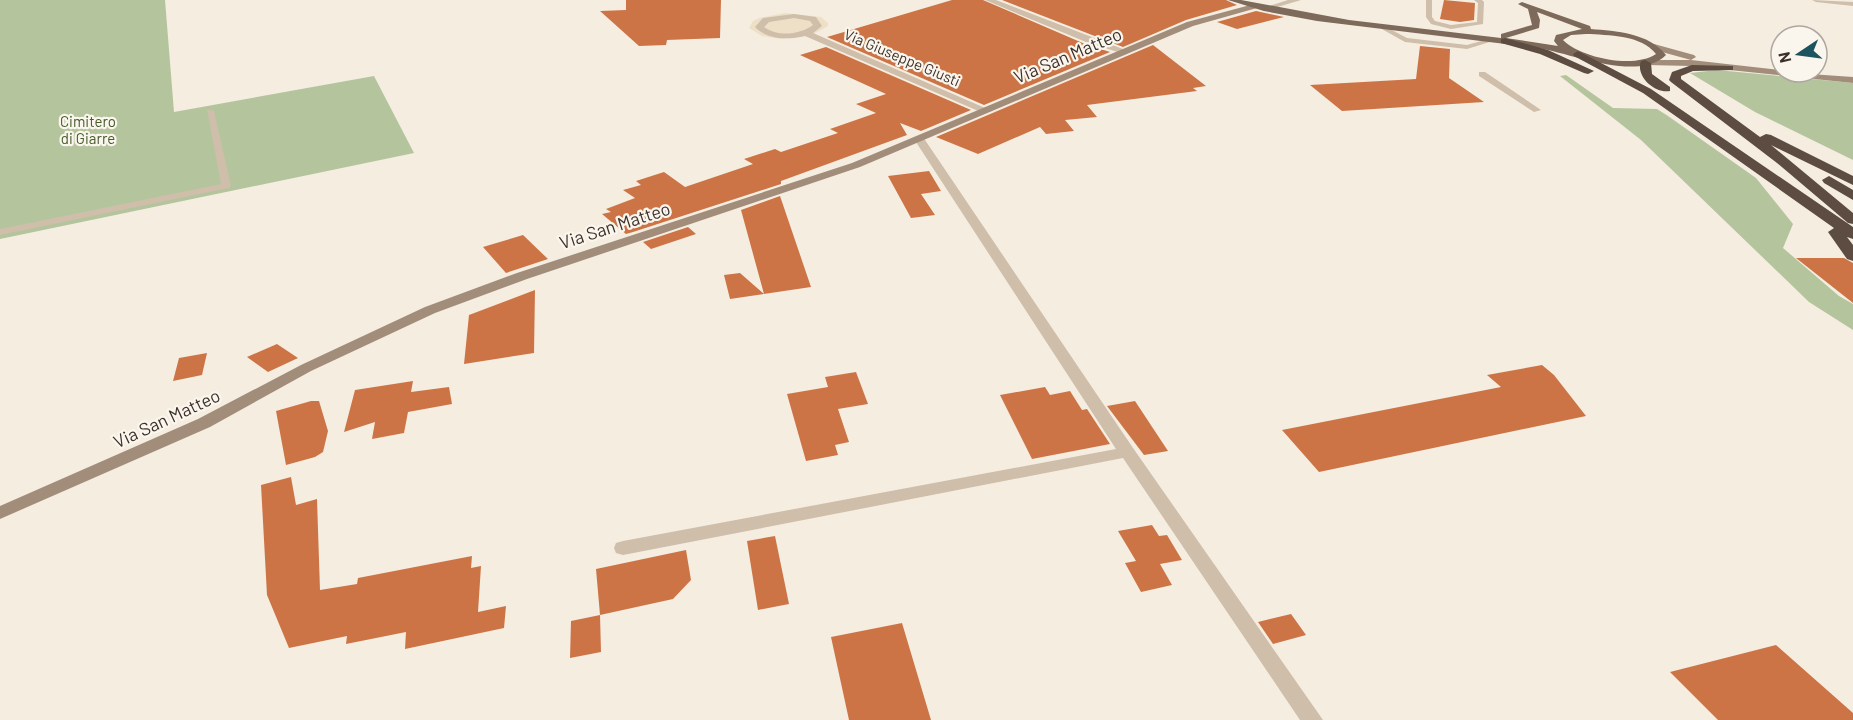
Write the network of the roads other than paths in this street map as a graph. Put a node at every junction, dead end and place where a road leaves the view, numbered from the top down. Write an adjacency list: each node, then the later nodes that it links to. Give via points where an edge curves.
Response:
1 (989, 0): 18 (street)
2 (1232, 0): 9 (main road)
3 (1297, 0): 9 (street, Via San Matteo)
4 (1429, 0): 5 (lane, via 1429,17 1434,24 1451,27 1480,24)
5 (1478, 0)
6 (1816, 0): 8 (street)
7 (1519, 2): 10 (main road); 13 (main road)
8 (1853, 4)
9 (1259, 7): 11 (main road); 18 (street, Via San Matteo, via 1190,24)
10 (1532, 10): 14 (main road, via 1552,22); 15 (main road, via 1536,23 1531,29)
11 (1382, 27): 15 (main road); 15 (lane, via 1404,40 1457,46 1467,47)
12 (806, 33): 12 (street, via 818,26 816,21 785,11 759,27 776,35); 29 (street, Via Giuseppe Giusti)
13 (1606, 33): 14 (main road); 17 (main road)
14 (1562, 35): 15 (main road); 19 (main road, via 1558,43)
15 (1488, 38): 16 (main road)
16 (1505, 41): 19 (main road); 31 (highway, via 1552,54)
17 (1654, 47): 20 (main road, via 1661,55); 22 (street)
18 (1124, 51): 29 (street, Via San Matteo)
19 (1574, 53): 20 (main road, via 1612,62); 31 (highway, via 1647,91)
20 (1646, 63): 21 (street); 30 (highway, via 1645,74 1649,79)
21 (1729, 68): 23 (street); 30 (highway, via 1692,68 1675,77 1682,87)
22 (1769, 71)
23 (1769, 72)
24 (1482, 74): 27 (lane)
25 (1829, 78): 26 (street)
26 (1853, 80)
27 (1537, 110)
28 (210, 111): 41 (lane, via 226,186)
29 (987, 111): 32 (street, Via San Matteo)
30 (1724, 118): 33 (highway); 34 (highway)
31 (1688, 119): 36 (highway)
32 (919, 140): 46 (street); 47 (street, Via San Matteo, via 430,310 306,368 204,423)
33 (1782, 160): 39 (highway); 40 (highway)
34 (1806, 162): 35 (highway); 37 (highway); 38 (highway)
35 (1853, 180)
36 (1788, 189): 42 (highway); 43 (highway)
37 (1853, 190)
38 (1853, 196)
39 (1853, 206)
40 (1853, 220)
41 (0, 232)
42 (1836, 232): 44 (highway); 45 (highway)
43 (1853, 234)
44 (1853, 245)
45 (1853, 256)
46 (1127, 453): 48 (street); 49 (street)
47 (0, 513)
48 (623, 548)
49 (1312, 720)

